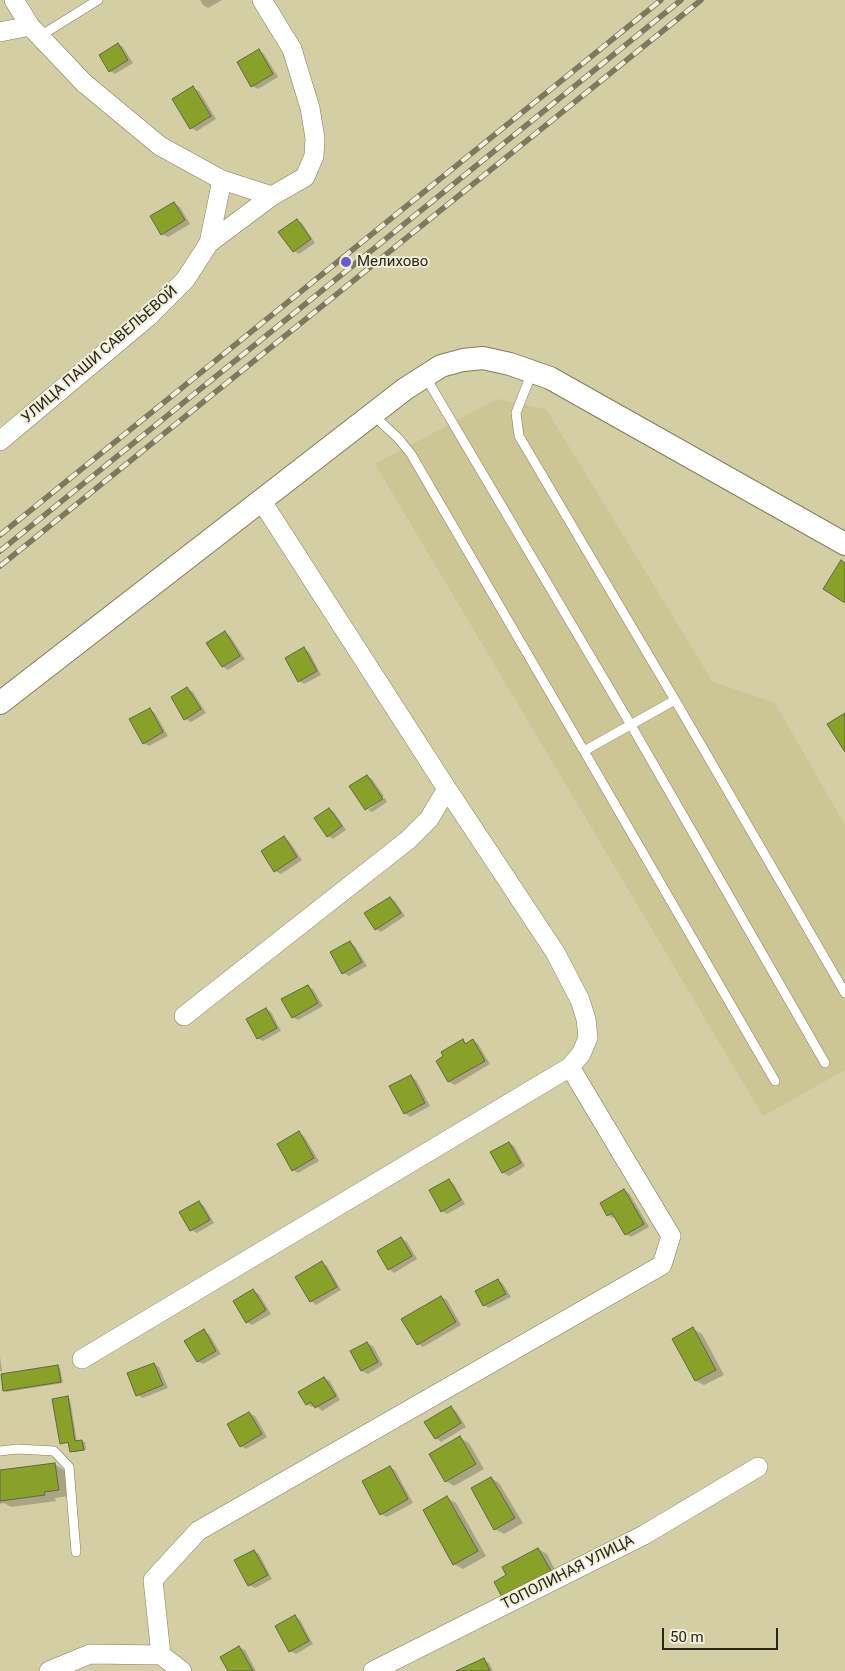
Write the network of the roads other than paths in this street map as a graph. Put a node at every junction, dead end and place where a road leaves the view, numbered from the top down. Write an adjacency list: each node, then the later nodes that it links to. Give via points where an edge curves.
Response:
1 (14, 0): 4 (street)
2 (98, 0): 4 (lane)
3 (270, 3): 7 (street, via 292,49 310,108 315,138 314,156 305,177)
4 (35, 31): 5 (street); 6 (street, via 84,83 160,146)
5 (0, 32)
6 (222, 180): 7 (street); 8 (street, УЛИЦА ПАШИ САВЕЛЬЕВОЙ)
7 (272, 196): 8 (street)
8 (209, 243): 12 (street, УЛИЦА ПАШИ САВЕЛЬЕВОЙ, via 185,280 148,317)
9 (532, 372): 10 (street, via 483,358 449,364); 14 (street, via 550,378); 15 (lane, via 516,413 519,436)
10 (424, 376): 11 (street); 17 (lane)
11 (372, 415): 13 (street); 18 (lane, via 411,454)
12 (0, 442)
13 (261, 500): 16 (street); 19 (street)
14 (845, 544)
15 (675, 700): 17 (lane); 20 (lane)
16 (0, 703)
17 (631, 725): 18 (lane); 22 (lane)
18 (584, 751): 24 (lane)
19 (446, 789): 21 (street, via 428,819 408,840); 23 (street, via 555,952 580,1000 588,1038)
20 (845, 993)
21 (184, 1016)
22 (825, 1063)
23 (570, 1068): 25 (street); 29 (street, via 671,1236 662,1265 198,1531 153,1580)
24 (775, 1081)
25 (82, 1359)
26 (0, 1451): 28 (lane, via 54,1451 69,1466)
27 (758, 1467): 32 (street, ТОПОЛИНАЯ УЛИЦА, via 644,1535)
28 (76, 1552)
29 (161, 1655): 30 (street, via 90,1654); 31 (street)
30 (49, 1671)
31 (182, 1671)
32 (373, 1671)

